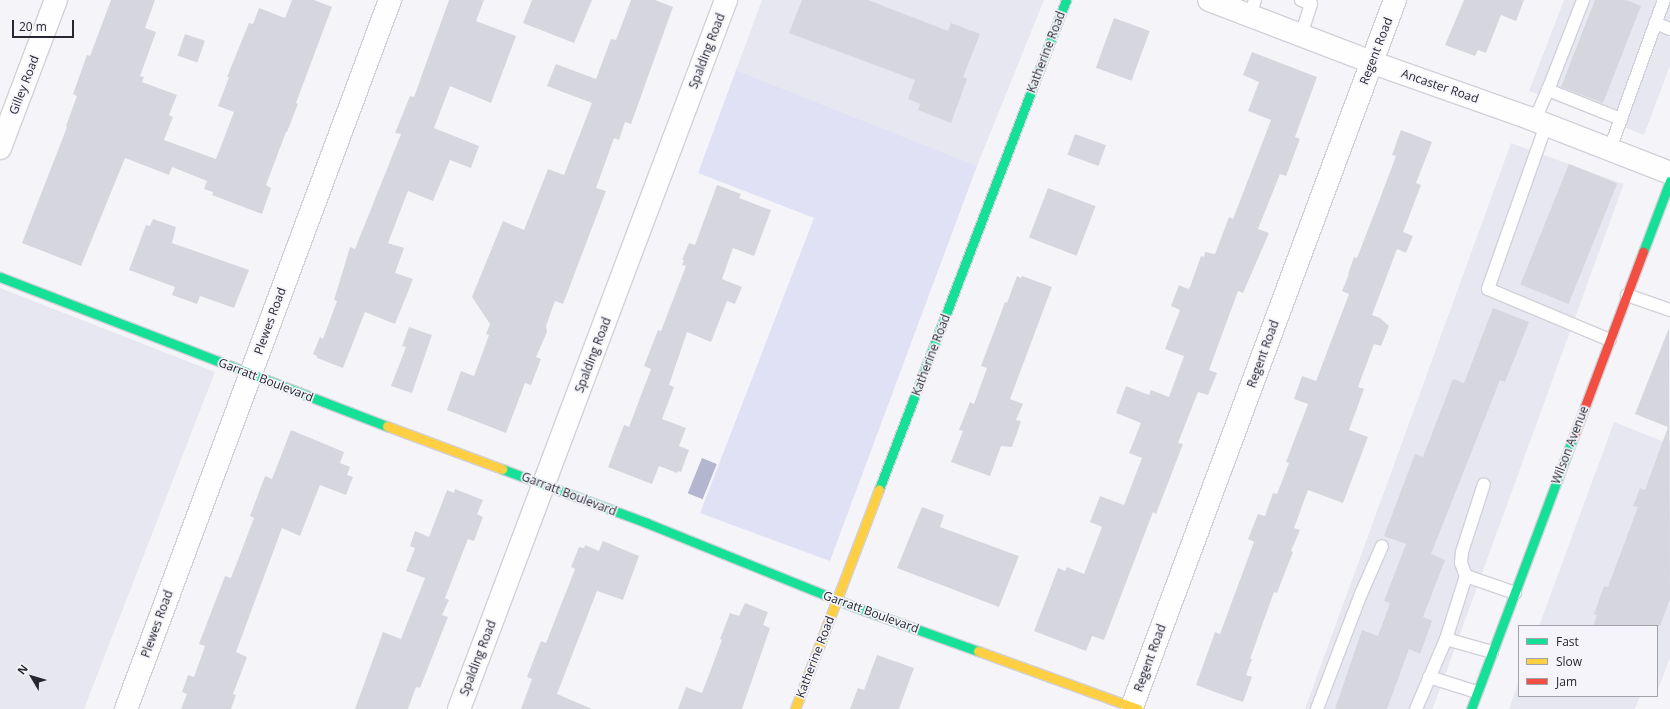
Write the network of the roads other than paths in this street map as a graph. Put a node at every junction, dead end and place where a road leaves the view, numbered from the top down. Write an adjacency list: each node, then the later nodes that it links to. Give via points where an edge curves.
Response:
1 (56, 0): 18 (street, Gilley Road)
2 (390, 0): 26 (street, Plewes Road)
3 (726, 0): 27 (street, Spalding Road)
4 (1066, 0): 32 (street, Katherine Road)
5 (1209, 0): 10 (street, Ancaster Road)
6 (1301, 0): 13 (lane, via 1311,4)
7 (1395, 0): 14 (street, Regent Road)
8 (1583, 0): 15 (lane)
9 (1664, 0): 11 (lane)
10 (1252, 8): 13 (street, Ancaster Road)
11 (1656, 23): 12 (lane); 16 (lane)
12 (1670, 29)
13 (1301, 35): 14 (street, Ancaster Road)
14 (1371, 62): 17 (street, Ancaster Road); 37 (street, Regent Road)
15 (1548, 90): 16 (lane); 17 (lane)
16 (1621, 119): 19 (lane)
17 (1541, 122): 19 (street, Ancaster Road); 25 (lane, via 1488,289)
18 (0, 148)
19 (1610, 149): 20 (street, Ancaster Road)
20 (1670, 173)
21 (1670, 181): 23 (street, Wilson Avenue)
22 (0, 277): 26 (street, Garratt Boulevard)
23 (1627, 295): 24 (lane); 25 (street, Wilson Avenue)
24 (1670, 310)
25 (1610, 340): 31 (street, Wilson Avenue)
26 (250, 374): 27 (street, Garratt Boulevard); 38 (street, Plewes Road)
27 (543, 484): 32 (street, Garratt Boulevard); 39 (street, Spalding Road)
28 (1484, 484): 30 (lane, via 1462,552 1461,563)
29 (1382, 546): 41 (lane)
30 (1466, 576): 31 (lane); 33 (lane)
31 (1515, 593): 34 (street, Wilson Avenue)
32 (836, 599): 37 (street, Garratt Boulevard); 40 (street, Katherine Road)
33 (1446, 639): 34 (lane); 35 (lane)
34 (1492, 652): 36 (street, Wilson Avenue)
35 (1429, 677): 36 (lane); 42 (lane)
36 (1477, 692): 43 (street, Wilson Avenue)
37 (1134, 708)
38 (126, 709)
39 (459, 709)
40 (795, 709)
41 (1317, 709)
42 (1416, 709)
43 (1471, 709)

